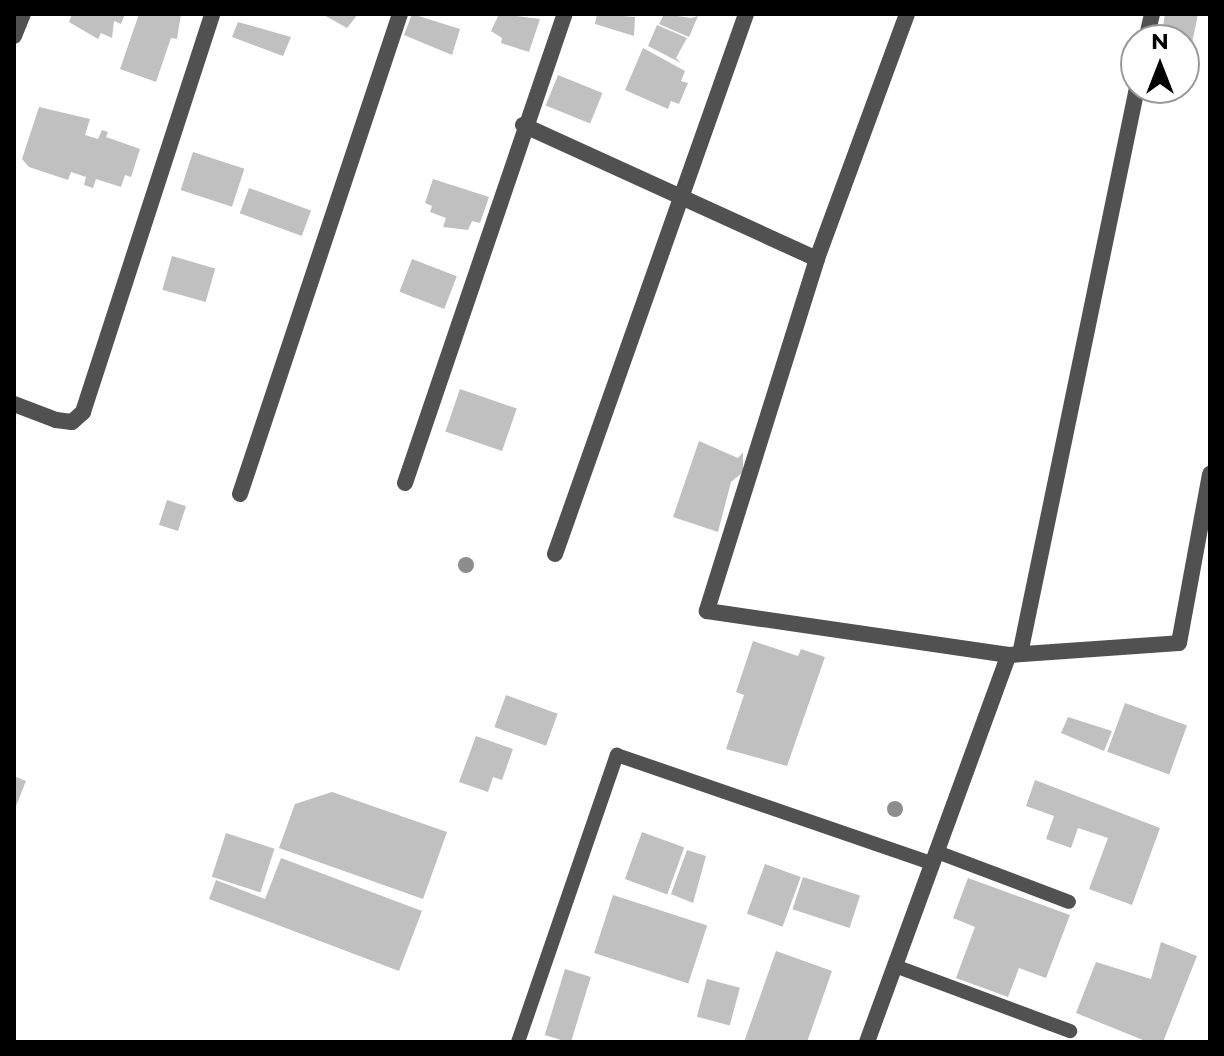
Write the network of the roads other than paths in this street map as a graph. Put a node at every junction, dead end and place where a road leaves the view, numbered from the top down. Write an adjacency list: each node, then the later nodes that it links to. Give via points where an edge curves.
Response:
1 (23, 14): 7 (street)
2 (212, 14): 12 (street, via 83,412 72,422)
3 (400, 14): 15 (street)
4 (565, 14): 9 (street)
5 (746, 14): 10 (street)
6 (907, 14): 11 (street)
7 (14, 36)
8 (1134, 104): 19 (street)
9 (523, 125): 10 (street); 14 (street)
10 (679, 193): 11 (street); 16 (street)
11 (817, 259): 19 (street, via 707,611)
12 (14, 404)
13 (1210, 474): 17 (street)
14 (405, 483)
15 (240, 494)
16 (555, 554)
17 (1192, 555): 18 (street); 19 (street, via 1179,643)
18 (1210, 558)
19 (1015, 655): 20 (street)
20 (935, 858): 21 (lane); 22 (street); 24 (lane, via 617,755)
21 (1069, 902)
22 (895, 966): 23 (lane); 25 (street)
23 (1070, 1031)
24 (518, 1042)
25 (867, 1042)

